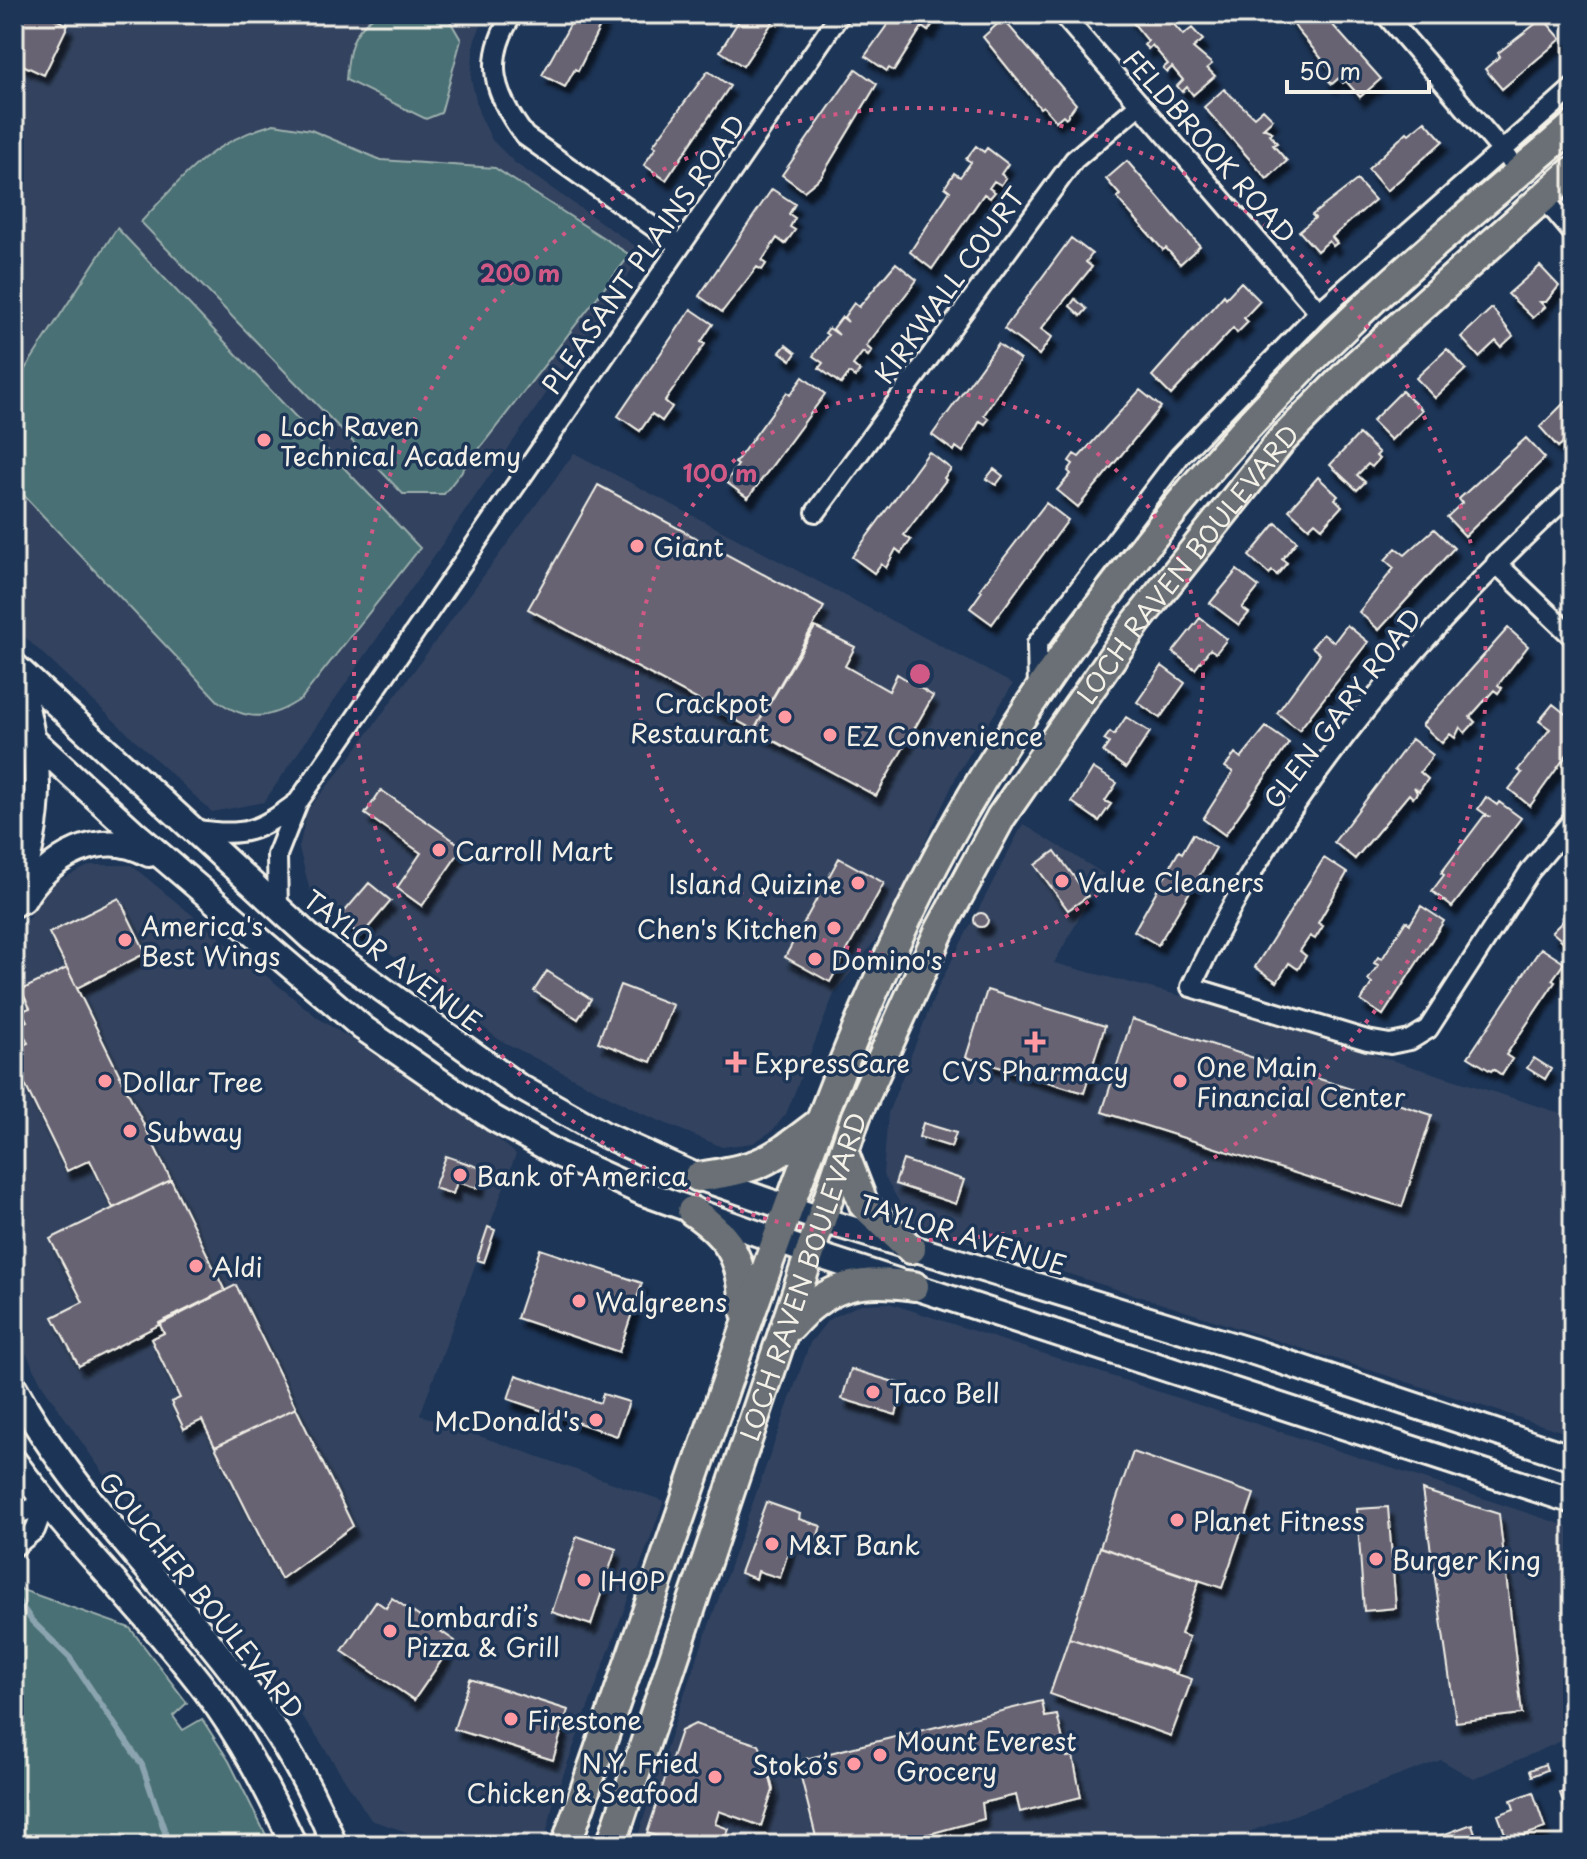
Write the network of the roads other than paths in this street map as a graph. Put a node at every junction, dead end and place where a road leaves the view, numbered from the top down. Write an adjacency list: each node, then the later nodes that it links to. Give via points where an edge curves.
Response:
1 (513, 14): 12 (street, via 494,60 508,113 525,136)
2 (840, 14): 12 (street, PLEASANT PLAINS ROAD)
3 (1062, 14): 6 (street, FELDBROOK ROAD)
4 (1385, 14): 8 (street)
5 (1573, 88): 8 (street, LOCH RAVEN BOULEVARD)
6 (1140, 104): 13 (street, FELDBROOK ROAD); 15 (street, KIRKWALL COURT, via 1099,136 1060,178)
7 (1573, 126): 8 (main road, LOCH RAVEN BOULEVARD)
8 (1511, 161): 10 (main road); 13 (street, LOCH RAVEN BOULEVARD); 19 (main road, LOCH RAVEN BOULEVARD, via 1236,438 1130,566)
9 (1573, 171): 10 (main road, LOCH RAVEN BOULEVARD)
10 (1543, 197): 11 (street); 30 (main road, LOCH RAVEN BOULEVARD, via 1356,365 1281,441 1136,623 1050,741 968,874 856,1116)
11 (1573, 233)
12 (680, 246): 22 (street, PLEASANT PLAINS ROAD)
13 (1319, 312): 19 (street, LOCH RAVEN BOULEVARD, via 1189,446 1100,557 1037,644)
14 (1573, 491): 16 (street, GLEN GARY ROAD)
15 (816, 512)
16 (1496, 563): 17 (street); 23 (street, GLEN GARY ROAD, via 1437,623 1333,754 1260,860 1191,987 1367,1040 1410,1040 1437,1017 1530,871)
17 (1573, 637)
18 (14, 665): 21 (main road); 24 (main road, TAYLOR AVENUE)
19 (1038, 694): 29 (main road, LOCH RAVEN BOULEVARD, via 959,820 913,906 854,1031)
20 (14, 722): 21 (main road)
21 (36, 743): 25 (main road); 26 (main road, via 37,804)
22 (298, 802): 24 (street, PLEASANT PLAINS ROAD, via 267,825 242,834); 27 (street, PLEASANT PLAINS ROAD, via 277,855)
23 (1573, 820)
24 (193, 829): 27 (main road, TAYLOR AVENUE)
25 (179, 871): 28 (main road, via 132,845 74,851 41,875); 33 (main road, via 363,1028 467,1100 560,1155)
26 (14, 904)
27 (278, 910): 31 (main road, TAYLOR AVENUE, via 354,971 518,1086 605,1135)
28 (14, 916)
29 (818, 1124): 31 (main road, via 766,1163); 32 (main road, LOCH RAVEN BOULEVARD)
30 (844, 1153): 34 (main road, LOCH RAVEN BOULEVARD); 36 (main road, via 864,1205)
31 (698, 1177): 32 (main road, TAYLOR AVENUE)
32 (788, 1208): 34 (main road, TAYLOR AVENUE); 35 (main road, LOCH RAVEN BOULEVARD)
33 (692, 1211): 35 (main road); 39 (main road, via 714,1226 738,1258)
34 (822, 1219): 36 (main road, TAYLOR AVENUE); 37 (main road, LOCH RAVEN BOULEVARD)
35 (777, 1240): 37 (main road); 39 (main road, LOCH RAVEN BOULEVARD)
36 (911, 1249): 42 (main road, TAYLOR AVENUE, via 1236,1346)
37 (811, 1252): 38 (main road); 40 (main road, LOCH RAVEN BOULEVARD)
38 (914, 1286): 40 (main road, via 866,1283 829,1292 810,1304); 45 (main road)
39 (747, 1323): 51 (main road, LOCH RAVEN BOULEVARD)
40 (786, 1333): 52 (main road, LOCH RAVEN BOULEVARD)
41 (14, 1387): 44 (main road, GOUCHER BOULEVARD)
42 (1573, 1458)
43 (14, 1461): 46 (main road)
44 (76, 1483): 46 (main road); 50 (main road, GOUCHER BOULEVARD, via 264,1710 309,1787)
45 (1567, 1493)
46 (45, 1504): 47 (street); 48 (street, via 35,1530); 49 (main road, via 207,1691)
47 (14, 1515)
48 (14, 1547)
49 (294, 1845)
50 (334, 1845)
51 (566, 1845)
52 (611, 1845)

